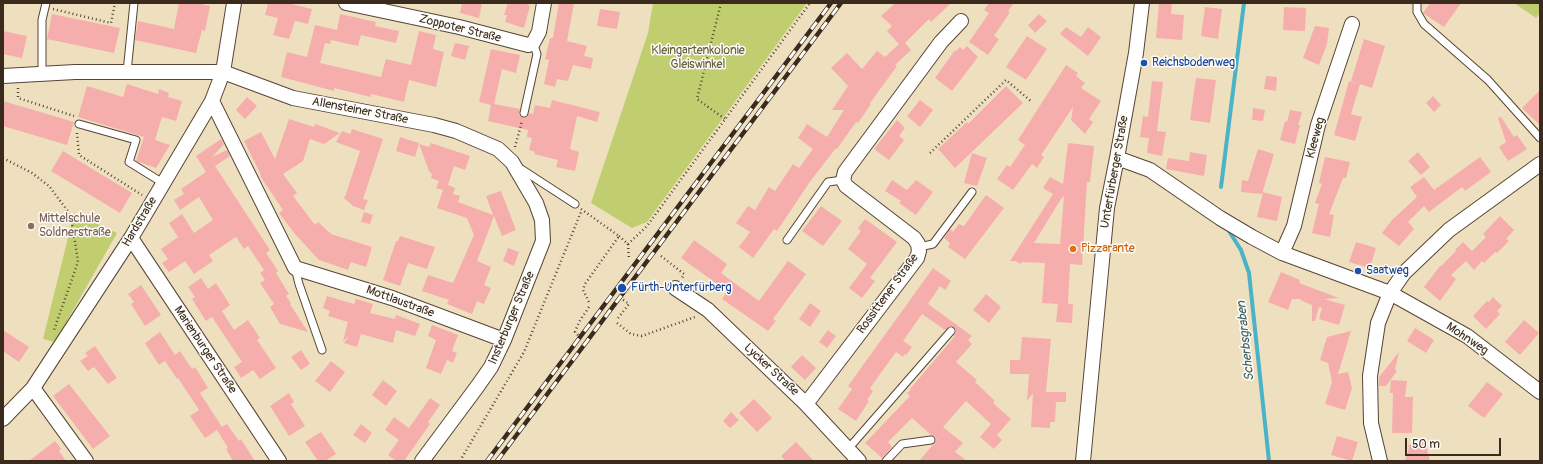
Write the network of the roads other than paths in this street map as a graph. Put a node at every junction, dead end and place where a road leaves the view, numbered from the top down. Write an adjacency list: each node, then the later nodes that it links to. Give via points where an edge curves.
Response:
1 (134, 3): 11 (lane)
2 (234, 3): 12 (street, Hardstraße)
3 (346, 3): 10 (street, Zoppoter Straße, via 459,27 522,44)
4 (544, 3): 10 (street, via 539,32)
5 (1142, 3): 19 (street, Unterfürberger Straße, via 1136,53)
6 (1417, 3): 18 (lane, via 1417,12 1424,24 1488,80)
7 (45, 5): 13 (lane, via 42,20)
8 (961, 21): 22 (street, via 941,42 845,172)
9 (1352, 24): 29 (street, Kleeweg, via 1318,125 1294,226)
10 (534, 43): 16 (lane, via 537,54)
11 (127, 72): 12 (street, Allensteiner Straße); 13 (street, Allensteiner Straße)
12 (223, 72): 15 (street, Hardstraße); 20 (street, Allensteiner Straße, via 293,98 456,131 498,150)
13 (42, 74): 14 (street, Allensteiner Straße)
14 (3, 76)
15 (212, 101): 23 (street, Hardstraße); 30 (street)
16 (524, 113)
17 (79, 124): 23 (lane, via 136,140 129,162)
18 (1540, 138)
19 (1117, 158): 29 (street, via 1150,170 1226,222); 47 (street, Unterfürberger Straße, via 1107,208)
20 (512, 162): 25 (lane, Allensteiner Straße); 34 (street, Insterburger Straße, via 541,214 544,234 539,254)
21 (1540, 164): 32 (street, via 1449,230 1404,273)
22 (843, 180): 27 (lane, via 828,182); 28 (street, Rossittener Straße, via 848,188 914,238)
23 (163, 183): 26 (street, Hardstraße)
24 (972, 192): 28 (lane, via 933,244)
25 (575, 204)
26 (131, 238): 36 (street, Hardstraße); 43 (street, Marienburger Straße)
27 (787, 240)
28 (919, 247): 38 (street, Rossittener Straße, via 917,258)
29 (1282, 253): 32 (street)
30 (295, 268): 34 (street, Mottlaustraße, via 392,298); 35 (lane)
31 (675, 288): 38 (street, Lycker Straße, via 708,310)
32 (1390, 293): 37 (street, Mohnweg, via 1467,336); 48 (street, via 1378,323 1370,376 1372,423)
33 (951, 331): 41 (lane)
34 (504, 340): 44 (street, Insterburger Straße, via 478,388)
35 (322, 350)
36 (33, 388): 39 (street, Hardstraße); 42 (street)
37 (1540, 392)
38 (806, 404): 41 (street, Lycker Straße)
39 (3, 419)
40 (930, 440): 46 (lane, via 902,444)
41 (848, 449): 45 (street, Lycker Straße)
42 (86, 461)
43 (279, 461)
44 (422, 461)
45 (859, 461)
46 (886, 461)
47 (1083, 461)
48 (1380, 461)

